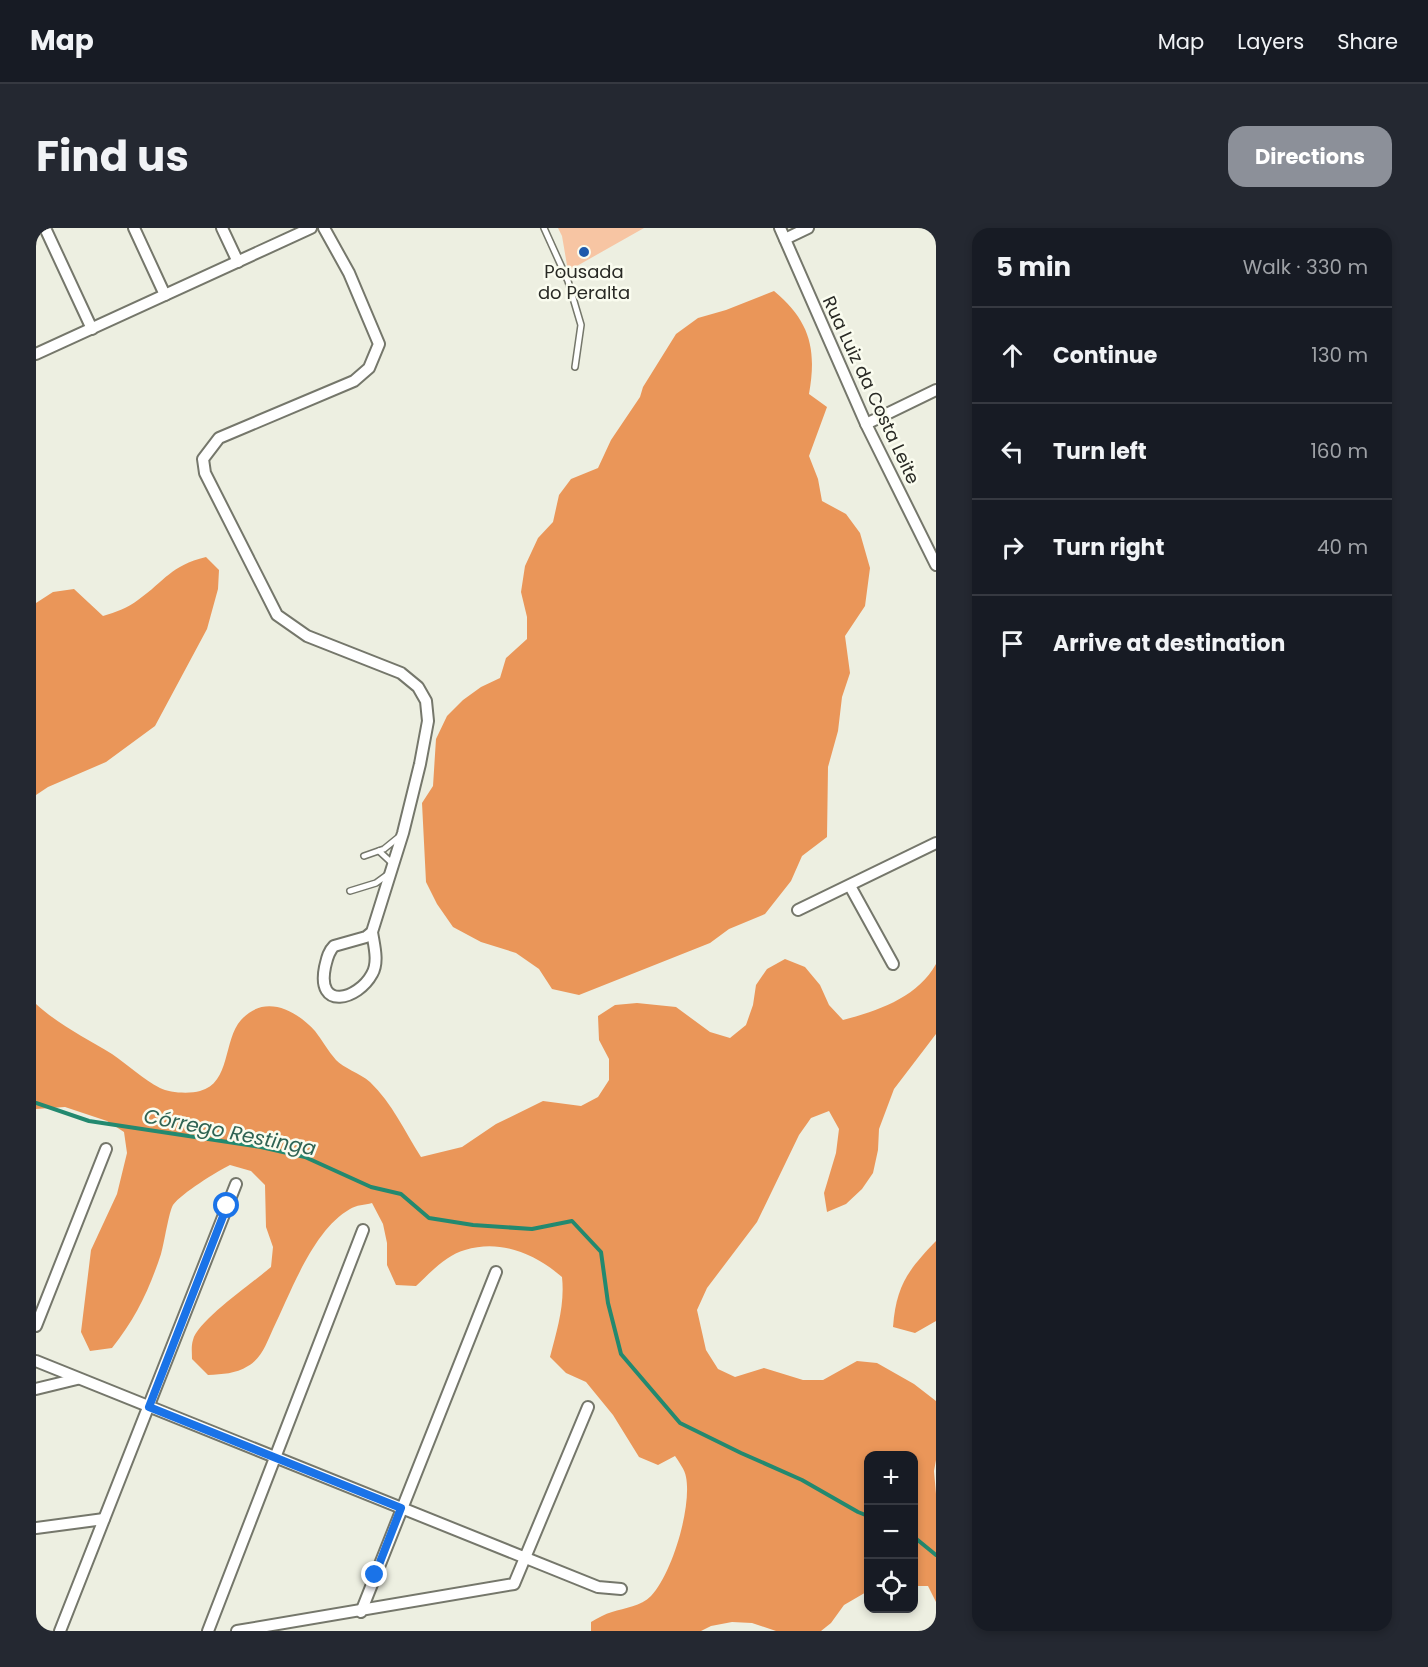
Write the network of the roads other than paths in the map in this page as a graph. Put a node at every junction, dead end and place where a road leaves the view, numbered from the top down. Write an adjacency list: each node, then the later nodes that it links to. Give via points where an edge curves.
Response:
1 (45, 228): 12 (street)
2 (134, 228): 11 (street)
3 (222, 228): 10 (street)
4 (311, 228): 10 (street)
5 (324, 228): 18 (street, via 380,344 369,368 354,381 219,438 203,459 206,473 277,615 307,636 401,673 418,687 426,701 428,721)
6 (544, 228): 14 (lane, via 568,281 581,326)
7 (780, 228): 9 (street, Rua Luiz da Costa Leite)
8 (808, 228): 9 (street)
9 (785, 239): 16 (street, Rua Luiz da Costa Leite)
10 (238, 261): 11 (street)
11 (165, 295): 12 (street)
12 (92, 329): 13 (street)
13 (36, 354)
14 (575, 367)
15 (936, 390): 16 (street)
16 (866, 424): 17 (street, Rua Luiz da Costa Leite)
17 (936, 565)
18 (403, 833): 20 (lane); 22 (street)
19 (936, 843): 23 (street)
20 (379, 851): 21 (lane); 22 (lane)
21 (363, 856)
22 (392, 868): 24 (lane, via 376,883); 26 (street)
23 (850, 886): 25 (street); 27 (street)
24 (350, 891)
25 (798, 910)
26 (372, 932): 26 (street, via 372,974 359,988 342,997 332,997 326,991 323,977 331,950)
27 (893, 964)
28 (106, 1149): 32 (street)
29 (236, 1184): 36 (street)
30 (363, 1230): 38 (street)
31 (496, 1272): 39 (street)
32 (36, 1326)
33 (36, 1361): 34 (street)
34 (77, 1379): 35 (street); 36 (street)
35 (36, 1389)
36 (149, 1407): 38 (street); 40 (street)
37 (588, 1407): 42 (street)
38 (275, 1458): 39 (street); 46 (street)
39 (401, 1508): 42 (street); 44 (street)
40 (104, 1519): 41 (street); 45 (street)
41 (36, 1528)
42 (526, 1558): 43 (street, via 598,1587); 44 (street, via 514,1584)
43 (621, 1589)
44 (361, 1612): 47 (street)
45 (60, 1631)
46 (208, 1631)
47 (237, 1631)

